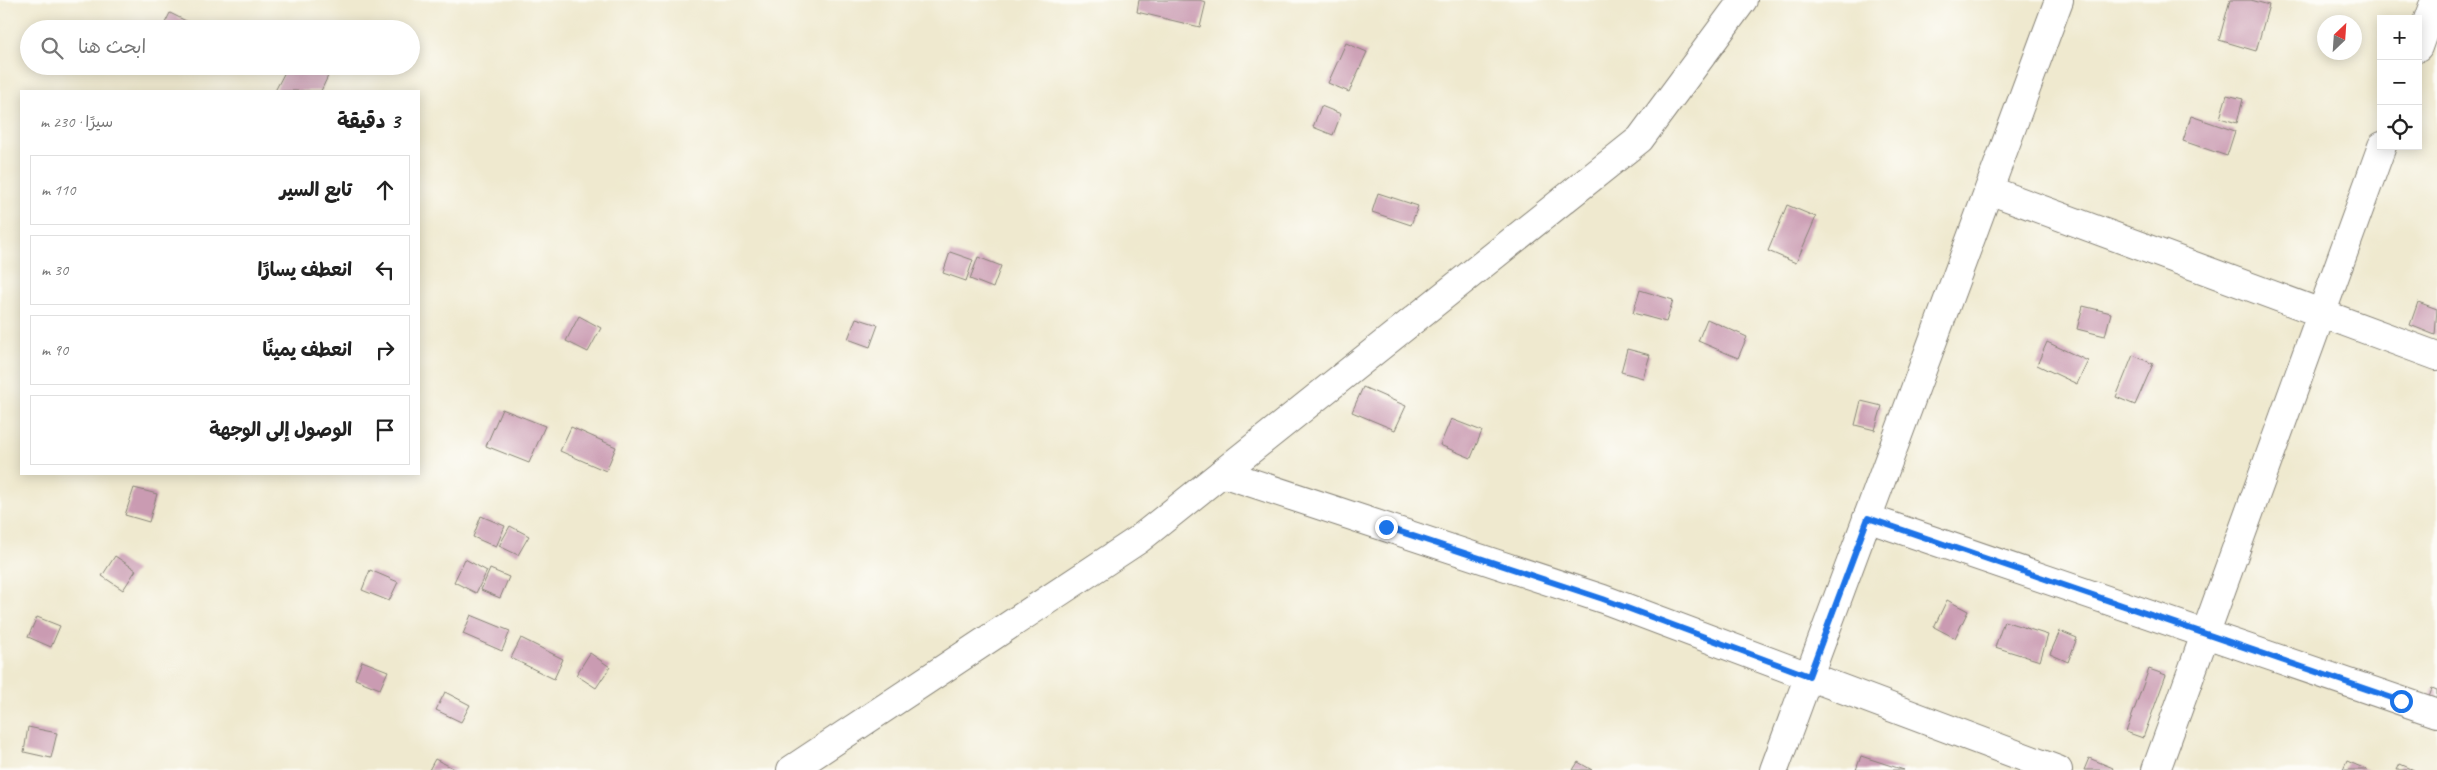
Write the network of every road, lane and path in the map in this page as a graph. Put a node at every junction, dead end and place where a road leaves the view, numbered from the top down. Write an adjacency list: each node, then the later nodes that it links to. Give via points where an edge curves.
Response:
1 (1743, 0): 9 (street, via 1640,139)
2 (2059, 0): 6 (street)
3 (2435, 0): 4 (street)
4 (2422, 36)
5 (2381, 150): 7 (street)
6 (1989, 190): 7 (street); 10 (street)
7 (2322, 313): 8 (street); 11 (street)
8 (2437, 356)
9 (1222, 474): 12 (street, via 1603,599); 14 (street, via 1138,540)
10 (1868, 518): 11 (street); 12 (street)
11 (2205, 634): 13 (street); 17 (street)
12 (1809, 676): 15 (street); 16 (street)
13 (2437, 713)
14 (791, 770)
15 (1774, 770)
16 (2058, 770)
17 (2156, 770)

